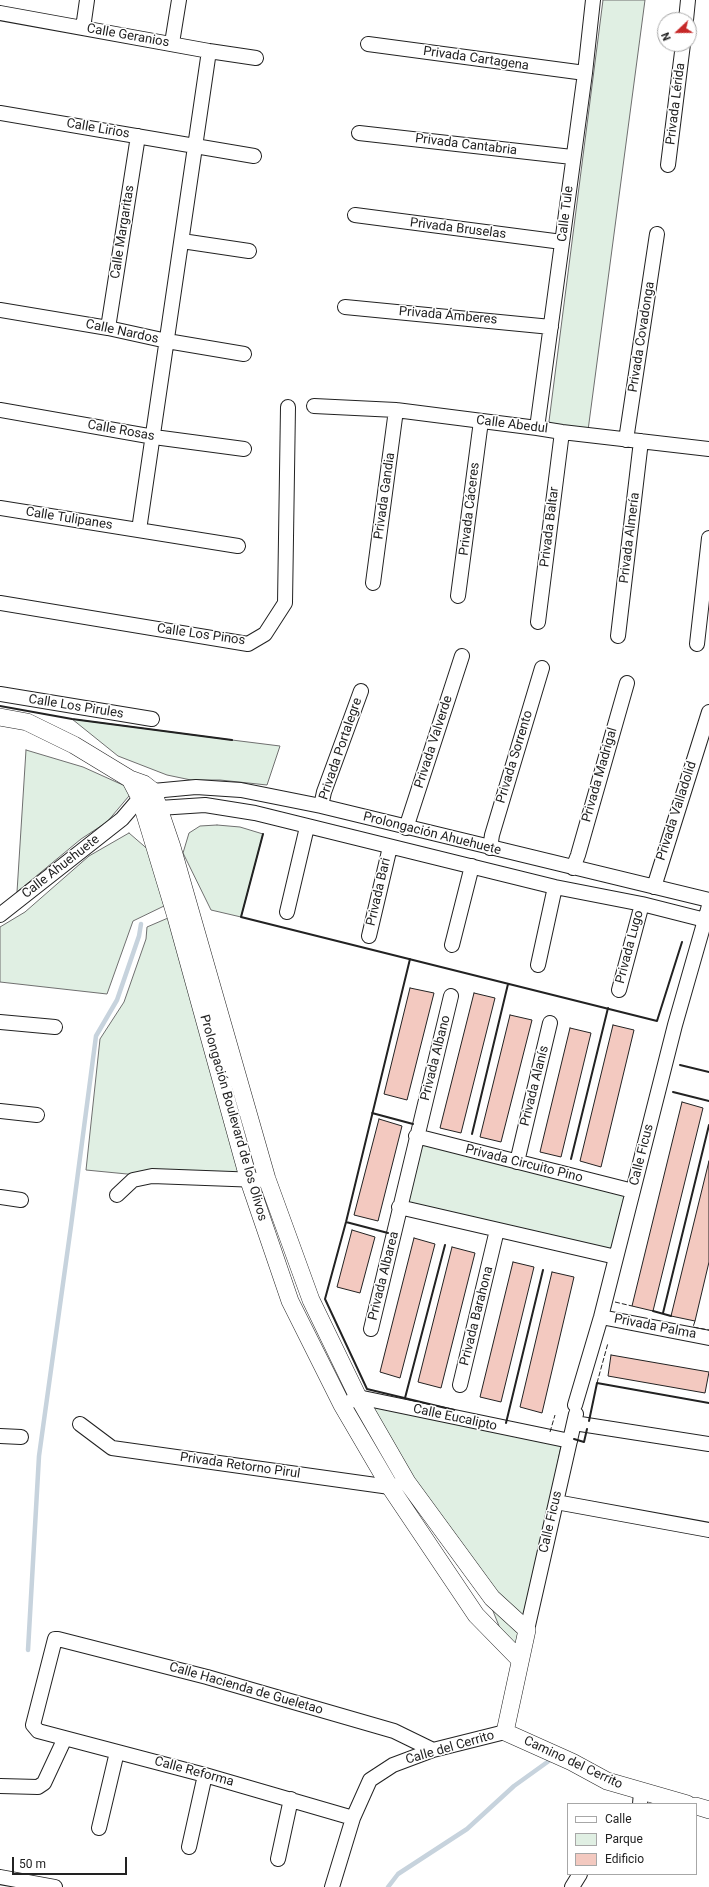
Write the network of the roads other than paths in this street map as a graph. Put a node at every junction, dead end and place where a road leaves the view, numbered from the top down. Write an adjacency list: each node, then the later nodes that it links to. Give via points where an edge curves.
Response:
1 (88, 0): 7 (street)
2 (179, 0): 8 (street)
3 (593, 0): 13 (street, Calle Tule)
4 (688, 0): 5 (street)
5 (687, 12)
6 (0, 13): 7 (street, Calle Geranios)
7 (83, 28): 8 (street, Calle Geranios)
8 (172, 43): 10 (street, Calle Geranios)
9 (368, 44): 13 (street, Privada Cartagena)
10 (209, 51): 12 (street, Calle Geranios); 17 (street)
11 (682, 52): 20 (street, Privada Lérida)
12 (256, 58)
13 (585, 73): 19 (street, Calle Tule)
14 (0, 113): 16 (street, Calle Lirios)
15 (359, 133): 19 (street, Privada Cantabria)
16 (138, 136): 17 (street, Calle Lirios); 29 (street, Calle Margaritas)
17 (195, 146): 18 (street, Calle Lirios); 23 (street)
18 (254, 156)
19 (572, 157): 24 (street, Calle Tule)
20 (668, 165)
21 (355, 215): 24 (street, Privada Bruselas)
22 (657, 234): 40 (street, Privada Covadonga)
23 (182, 241): 25 (street); 30 (street)
24 (562, 242): 28 (street, Calle Tule)
25 (249, 251)
26 (345, 307): 28 (street, Privada Ámberes)
27 (0, 310): 29 (street, Calle Nardos)
28 (551, 327): 37 (street, Calle Tule)
29 (108, 328): 30 (street, Calle Nardos)
30 (167, 341): 31 (street, Calle Nardos); 39 (street)
31 (244, 354)
32 (314, 406): 35 (street, Calle Abedul)
33 (288, 407): 50 (street, Calle Los Pinos, via 285,603 265,634 248,644)
34 (0, 410): 39 (street, Calle Rosas)
35 (396, 410): 36 (street, Calle Abedul); 48 (street, Privada Gandia)
36 (481, 422): 37 (street, Calle Abedul); 49 (street, Privada Cáceres)
37 (537, 428): 38 (street, Calle Abedul)
38 (562, 432): 40 (street, Calle Abedul); 51 (street, Privada Baltar)
39 (154, 437): 43 (street, Calle Rosas); 45 (street)
40 (626, 440): 41 (street, Calle Abedul)
41 (641, 441): 42 (street, Calle Abedul); 52 (street, Privada Almería)
42 (708, 445)
43 (244, 449)
44 (0, 508): 45 (street, Calle Tulipanes)
45 (139, 530): 47 (street, Calle Tulipanes)
46 (709, 538): 53 (street)
47 (238, 546)
48 (373, 582)
49 (458, 596)
50 (0, 603)
51 (538, 622)
52 (618, 636)
53 (697, 644)
54 (462, 656): 65 (street, Privada Valverde)
55 (542, 668): 67 (street, Privada Sorrento)
56 (627, 683): 69 (street, Privada Madrigal, via 578,855)
57 (361, 691): 63 (street, Privada Portalegre)
58 (0, 694): 61 (street, Calle Los Pirules)
59 (709, 712): 71 (street, Privada Valladolid)
60 (0, 717): 62 (street, via 27,722 74,745 130,779 144,784)
61 (152, 719)
62 (149, 802): 63 (street, Prolongación Ahuehuete, via 196,787 241,790); 64 (street, Prolongación Ahuehuete, via 204,804 255,813); 76 (street, Calle Ahuehuete, via 122,819); 90 (street, Prolongación Boulevard de los Olivos, via 172,847); 91 (street, Prolongación Boulevard de los Olivos, via 176,917)
63 (321, 806): 65 (street, Prolongación Ahuehuete)
64 (307, 827): 66 (street, Prolongación Ahuehuete); 75 (street)
65 (406, 828): 67 (street, Prolongación Ahuehuete)
66 (390, 847): 68 (street, Prolongación Ahuehuete); 78 (street, Privada Bari)
67 (490, 848): 69 (street, Prolongación Ahuehuete)
68 (472, 866): 70 (street, Prolongación Ahuehuete); 79 (street)
69 (572, 868): 71 (street, Prolongación Ahuehuete)
70 (555, 886): 73 (street, Prolongación Ahuehuete); 80 (street)
71 (654, 887): 72 (street, Prolongación Ahuehuete)
72 (709, 900)
73 (642, 904): 77 (street, Prolongación Ahuehuete); 81 (street, Privada Lugo)
74 (709, 906): 77 (street, Calle Ficus)
75 (287, 912)
76 (0, 915)
77 (707, 920): 92 (street, Calle Ficus, via 675,1025)
78 (369, 936)
79 (452, 945)
80 (538, 965)
81 (619, 990)
82 (451, 996): 88 (street, Privada Albano)
83 (0, 1022): 85 (street)
84 (550, 1023): 89 (street, Privada Alanís)
85 (55, 1026)
86 (0, 1111): 87 (street)
87 (37, 1115)
88 (416, 1136): 89 (street, Privada Circuito Pino); 96 (street, Privada Albarea)
89 (517, 1162): 92 (street, Privada Circuito Pino)
90 (267, 1179): 91 (street); 103 (street, Prolongación Boulevard de los Olivos, via 311,1300)
91 (248, 1180): 93 (street, via 152,1176 133,1180); 104 (street, Prolongación Boulevard de los Olivos, via 290,1301)
92 (633, 1191): 98 (street, Calle Ficus)
93 (117, 1195)
94 (0, 1198): 95 (street)
95 (21, 1200)
96 (399, 1208): 97 (street); 100 (street, Privada Albarea)
97 (497, 1230): 98 (street); 102 (street, Privada Barahona)
98 (616, 1257): 99 (street, Calle Ficus)
99 (601, 1317): 101 (street, Privada Palma); 105 (street, Calle Ficus)
100 (371, 1329)
101 (709, 1338)
102 (460, 1384)
103 (358, 1397): 104 (street); 109 (street, Calle Eucalipto); 111 (street, Prolongación Boulevard de los Olivos)
104 (342, 1405): 112 (street, Prolongación Boulevard de los Olivos)
105 (575, 1414): 109 (street, Calle Ficus); 110 (street)
106 (80, 1424): 112 (street, Privada Retorno Pirul, via 112,1448)
107 (0, 1436): 108 (street)
108 (21, 1438)
109 (570, 1442): 113 (street, Calle Ficus)
110 (709, 1444)
111 (407, 1482): 112 (street, Privada Retorno Pirul); 115 (street, Prolongación Boulevard de los Olivos, via 492,1598)
112 (390, 1487): 117 (street, Prolongación Boulevard de los Olivos, via 476,1615)
113 (556, 1502): 114 (street); 115 (street, Calle Ficus)
114 (709, 1530)
115 (527, 1630): 117 (street)
116 (55, 1639): 119 (street, Calle Reforma, via 33,1725 38,1731); 120 (street, Calle Hacienda de Gueletao, via 207,1677 394,1731)
117 (520, 1660): 118 (street)
118 (505, 1732): 120 (street, Calle del Cerrito); 124 (street, Camino del Cerrito, via 572,1762)
119 (65, 1738): 121 (street, Calle Reforma); 123 (street, via 44,1783 38,1787)
120 (433, 1750): 129 (street, Calle del Cerrito, via 393,1765 370,1780)
121 (117, 1752): 122 (street, Calle Reforma); 130 (street)
122 (206, 1774): 125 (street, Calle Reforma); 131 (street)
123 (0, 1786)
124 (641, 1798): 126 (street, Camino del Cerrito)
125 (291, 1799): 129 (street, Calle Reforma); 132 (street)
126 (680, 1803)
127 (697, 1806): 128 (street)
128 (709, 1810)
129 (354, 1818): 136 (street, Calle del Cerrito)
130 (99, 1828)
131 (189, 1846)
132 (278, 1859)
133 (579, 1875): 137 (street)
134 (0, 1877): 135 (street)
135 (55, 1887)
136 (332, 1887)
137 (572, 1887)

